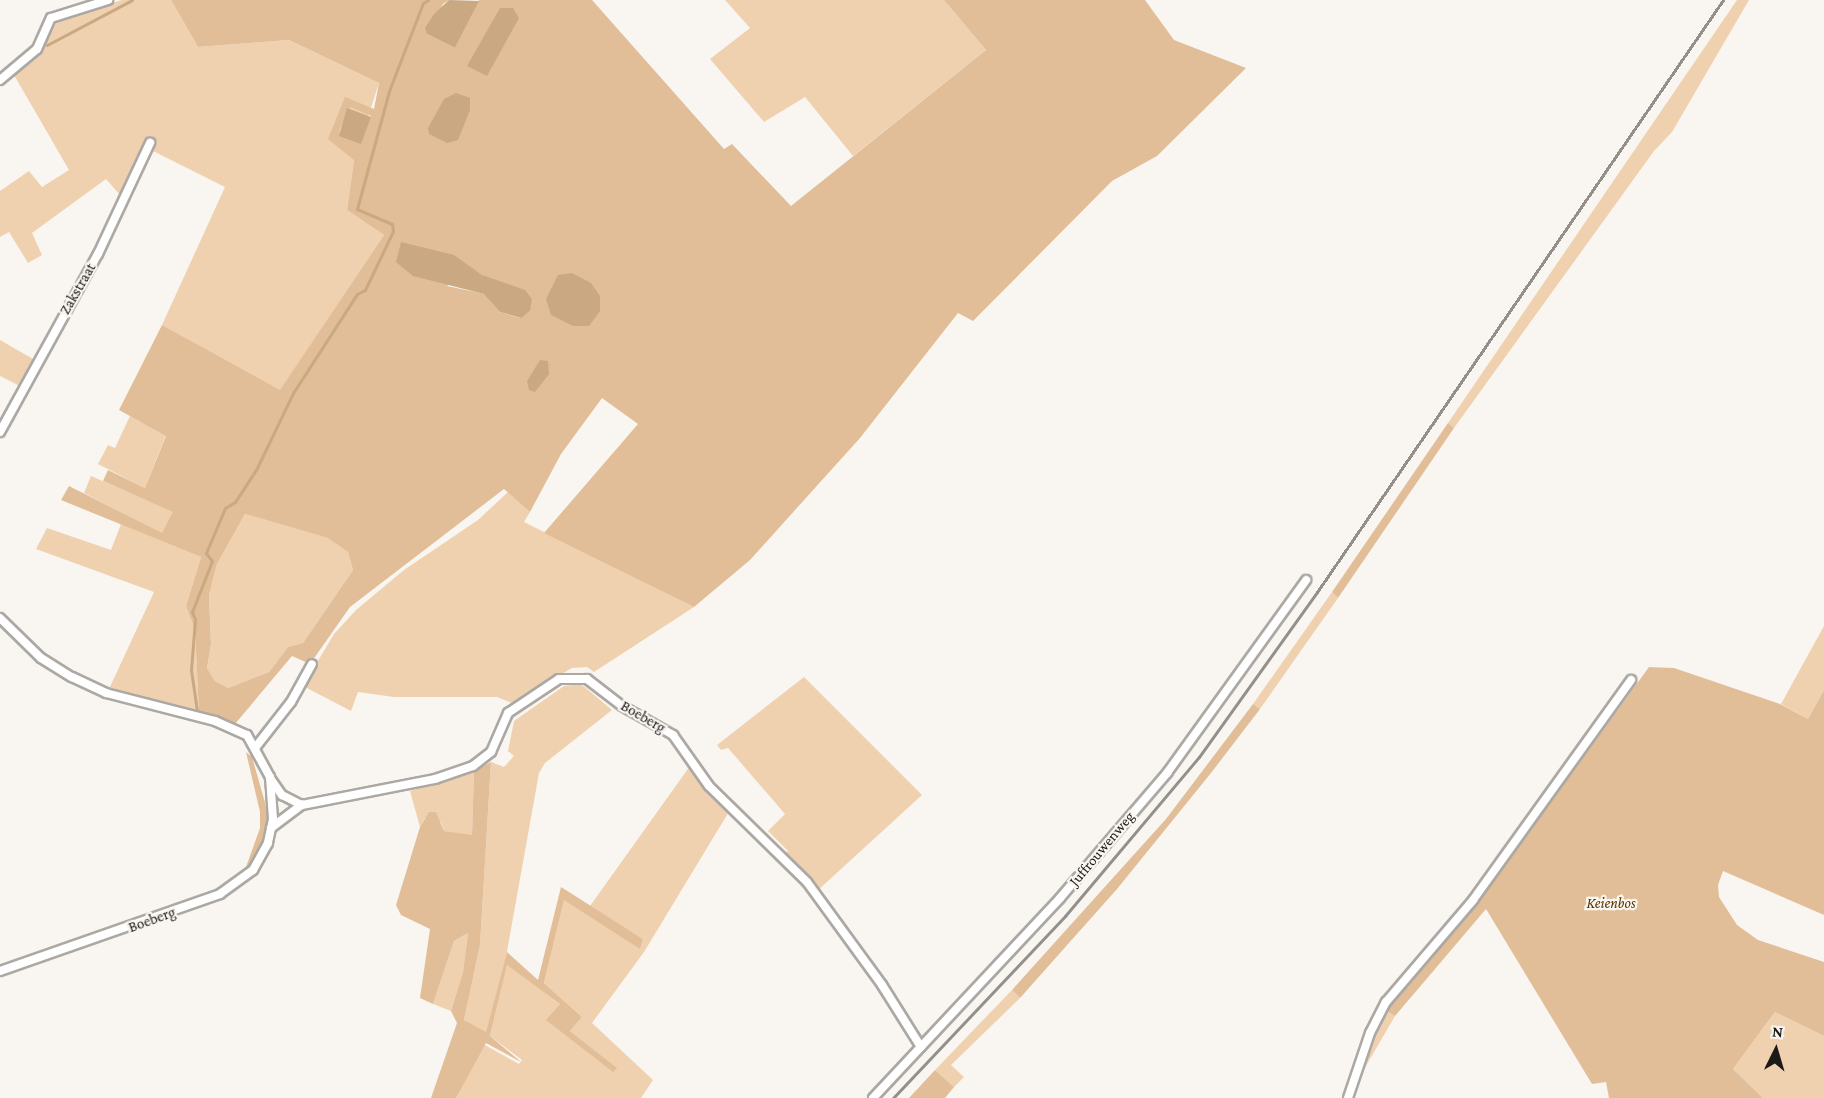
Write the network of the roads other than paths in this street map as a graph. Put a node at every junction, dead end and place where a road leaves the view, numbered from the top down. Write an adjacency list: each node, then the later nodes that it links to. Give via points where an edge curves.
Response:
1 (108, 0): 2 (street, via 51,18 37,49)
2 (0, 80)
3 (150, 143): 4 (street, Zakstraat, via 98,254)
4 (0, 432)
5 (1306, 580): 14 (street, Juffrouwenweg, via 1167,773 1060,898)
6 (0, 618): 9 (street, Boeberg, via 41,658 72,677 106,693 237,728)
7 (312, 664): 9 (street, via 291,702)
8 (1631, 680): 16 (street, via 1473,900 1386,1002 1370,1033)
9 (255, 748): 10 (street, Boeberg)
10 (270, 777): 11 (street, Boeberg, via 282,795); 12 (street, Boeberg)
11 (302, 805): 12 (street, Boeberg); 14 (street, Boeberg, via 390,789 473,766 491,752 507,713 559,680 587,679 622,706 673,735 709,786 807,882 882,985)
12 (271, 828): 13 (street, Boeberg, via 262,857 253,870 220,894)
13 (0, 971)
14 (921, 1047): 15 (street, Juffrouwenweg)
15 (873, 1098)
16 (1348, 1098)

